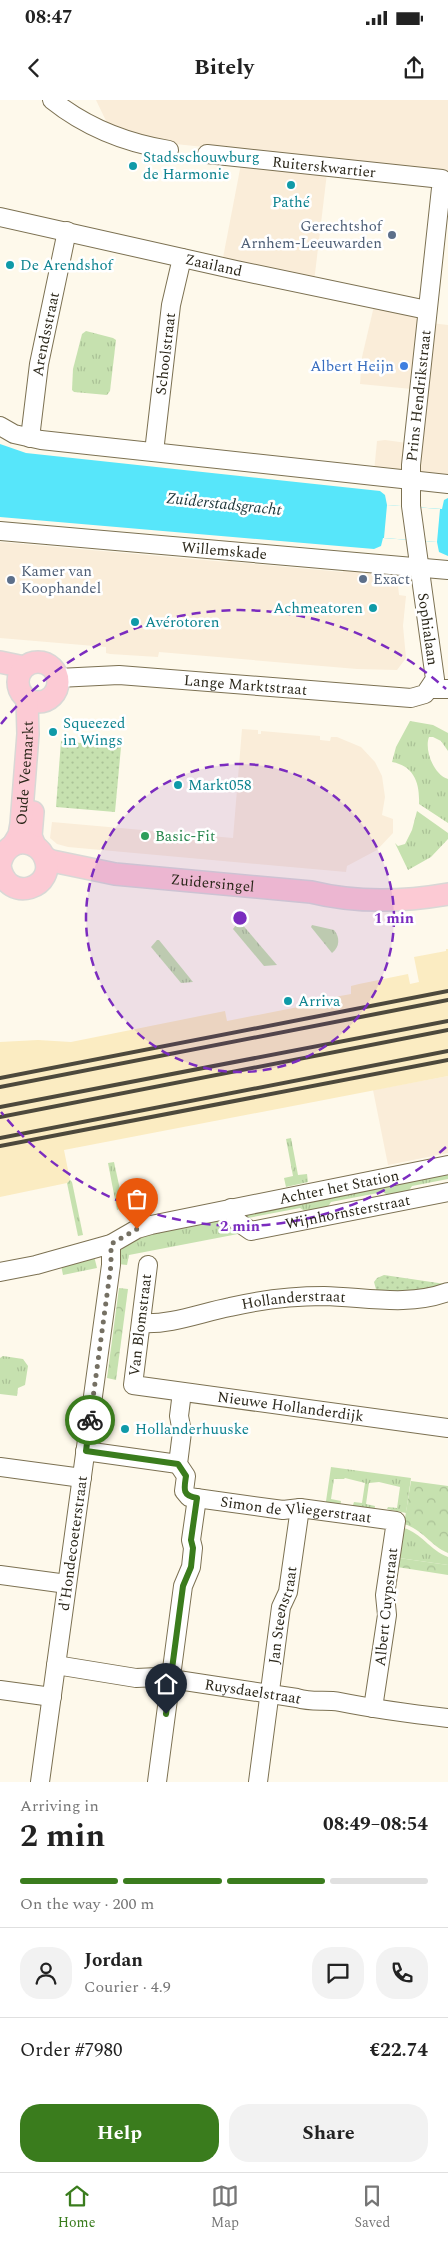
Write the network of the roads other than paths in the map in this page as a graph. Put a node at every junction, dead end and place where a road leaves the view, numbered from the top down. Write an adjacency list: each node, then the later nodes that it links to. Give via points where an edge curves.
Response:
1 (52, 100): 2 (street, via 93,127 132,142)
2 (169, 150)
3 (207, 154): 4 (street, Ruiterskwartier)
4 (442, 179): 8 (street, Prins Hendrikstraat)
5 (0, 217): 6 (street, Zaailand)
6 (67, 231): 7 (street, Zaailand); 10 (street, Arendsstraat, via 39,364)
7 (182, 258): 8 (street, Zaailand); 11 (street, Schoolstraat, via 171,305)
8 (427, 310): 12 (street, Prins Hendrikstraat)
9 (0, 426): 10 (street)
10 (30, 438): 11 (street)
11 (154, 452): 12 (street)
12 (410, 480): 13 (street); 15 (street, Prins Hendrikstraat)
13 (448, 484)
14 (0, 531): 16 (street, Willemskade)
15 (415, 540): 16 (street, Sophialaan)
16 (419, 567): 17 (street, Willemskade); 21 (street, Sophialaan, via 435,670 435,679)
17 (448, 570)
18 (0, 662): 20 (main road)
19 (58, 678): 20 (main road, via 55,693); 20 (main road, via 48,665 32,663); 21 (street, Lange Marktstraat, via 119,675 411,698 425,694)
20 (23, 686): 23 (main road, Oude Veemarkt, via 28,734 22,819 19,834); 24 (main road, Oude Veemarkt, via 31,836)
21 (429, 689): 22 (street)
22 (448, 689)
23 (3, 859): 24 (main road, via 20,843); 24 (main road, via 9,884 22,889 35,886)
24 (41, 860): 27 (main road, Zuidersingel, via 116,874 330,896)
25 (448, 882): 27 (main road)
26 (448, 894): 27 (main road, via 410,900)
27 (391, 895)
28 (448, 1165): 30 (street, Achter het Station)
29 (448, 1192): 30 (street, Wijnhornsterstraat, via 250,1231 238,1222)
30 (231, 1208): 31 (street, via 151,1224)
31 (111, 1244): 33 (street); 39 (street, d'Hondecoeterstraat, via 111,1265)
32 (148, 1265): 35 (street, Van Blomstraat)
33 (0, 1272)
34 (448, 1292): 35 (street, Hollanderstraat, via 408,1300 323,1296 268,1300 162,1324)
35 (140, 1322): 36 (street, Van Blomstraat)
36 (133, 1385): 37 (street, Nieuwe Hollanderdijk)
37 (182, 1392): 38 (street, Nieuwe Hollanderdijk); 40 (street)
38 (448, 1428)
39 (86, 1451): 40 (street); 42 (street, d'Hondecoeterstraat)
40 (178, 1464): 43 (street, via 186,1476 185,1494)
41 (0, 1468): 42 (street)
42 (82, 1478): 47 (street, d'Hondecoeterstraat)
43 (197, 1498): 44 (street, Simon de Vliegerstraat, via 284,1510); 49 (street, via 191,1567 183,1586)
44 (300, 1508): 45 (street, Simon de Vliegerstraat); 51 (street, Jan Steenstraat, via 288,1592 281,1607)
45 (379, 1519): 53 (street, Albert Cuypstraat, via 396,1521 385,1596 387,1615)
46 (0, 1575): 47 (street)
47 (67, 1584): 48 (street, d'Hondecoeterstraat)
48 (56, 1665): 49 (street, Ruysdaelstraat); 52 (street, d'Hondecoeterstraat)
49 (171, 1681): 51 (street, Ruysdaelstraat); 56 (street)
50 (0, 1690): 52 (street)
51 (270, 1694): 53 (street, Ruysdaelstraat, via 310,1702 332,1701); 57 (street, Jan Steenstraat)
52 (52, 1697): 55 (street, d'Hondecoeterstraat)
53 (373, 1708): 54 (street, Ruysdaelstraat)
54 (448, 1718)
55 (40, 1782)
56 (157, 1782)
57 (258, 1782)

